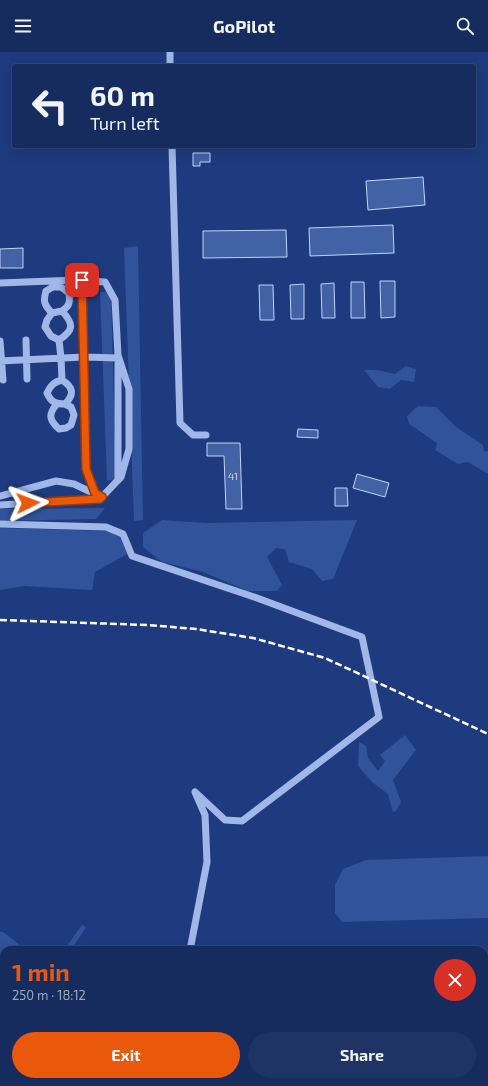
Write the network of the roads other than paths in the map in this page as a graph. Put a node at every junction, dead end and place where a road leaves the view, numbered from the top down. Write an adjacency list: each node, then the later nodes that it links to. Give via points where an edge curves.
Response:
1 (170, 52): 2 (lane)
2 (170, 64)
3 (172, 148): 19 (lane, via 180,423 193,436)
4 (82, 280): 5 (lane); 11 (lane, via 105,282 115,300); 12 (lane)
5 (0, 283)
6 (62, 311): 7 (lane); 7 (lane, via 70,303 69,293 61,287 53,287 46,290 44,300); 9 (lane, via 70,319 71,325 67,334)
7 (52, 313): 9 (lane, via 45,327 51,336)
8 (26, 340): 14 (lane)
9 (59, 340): 13 (lane)
10 (0, 341): 15 (lane)
11 (118, 356): 12 (lane); 20 (lane); 20 (lane, via 129,389 129,449)
12 (84, 357): 13 (lane); 21 (lane, via 86,469)
13 (61, 358): 14 (lane); 18 (lane)
14 (26, 360): 15 (lane); 16 (lane)
15 (1, 361): 17 (lane)
16 (27, 379)
17 (3, 380)
18 (62, 380): 18 (lane, via 69,384 72,392 70,399 61,404 50,400 48,392 50,386)
19 (206, 435)
20 (118, 481): 23 (lane)
21 (95, 493): 22 (lane, via 74,484 56,481); 23 (lane)
22 (0, 496)
23 (102, 497): 24 (lane)
24 (0, 505)
25 (0, 524): 26 (lane, via 106,527 123,534 132,556 362,637 379,717 242,821 225,820 195,792 205,815 206,862)
26 (191, 946)

